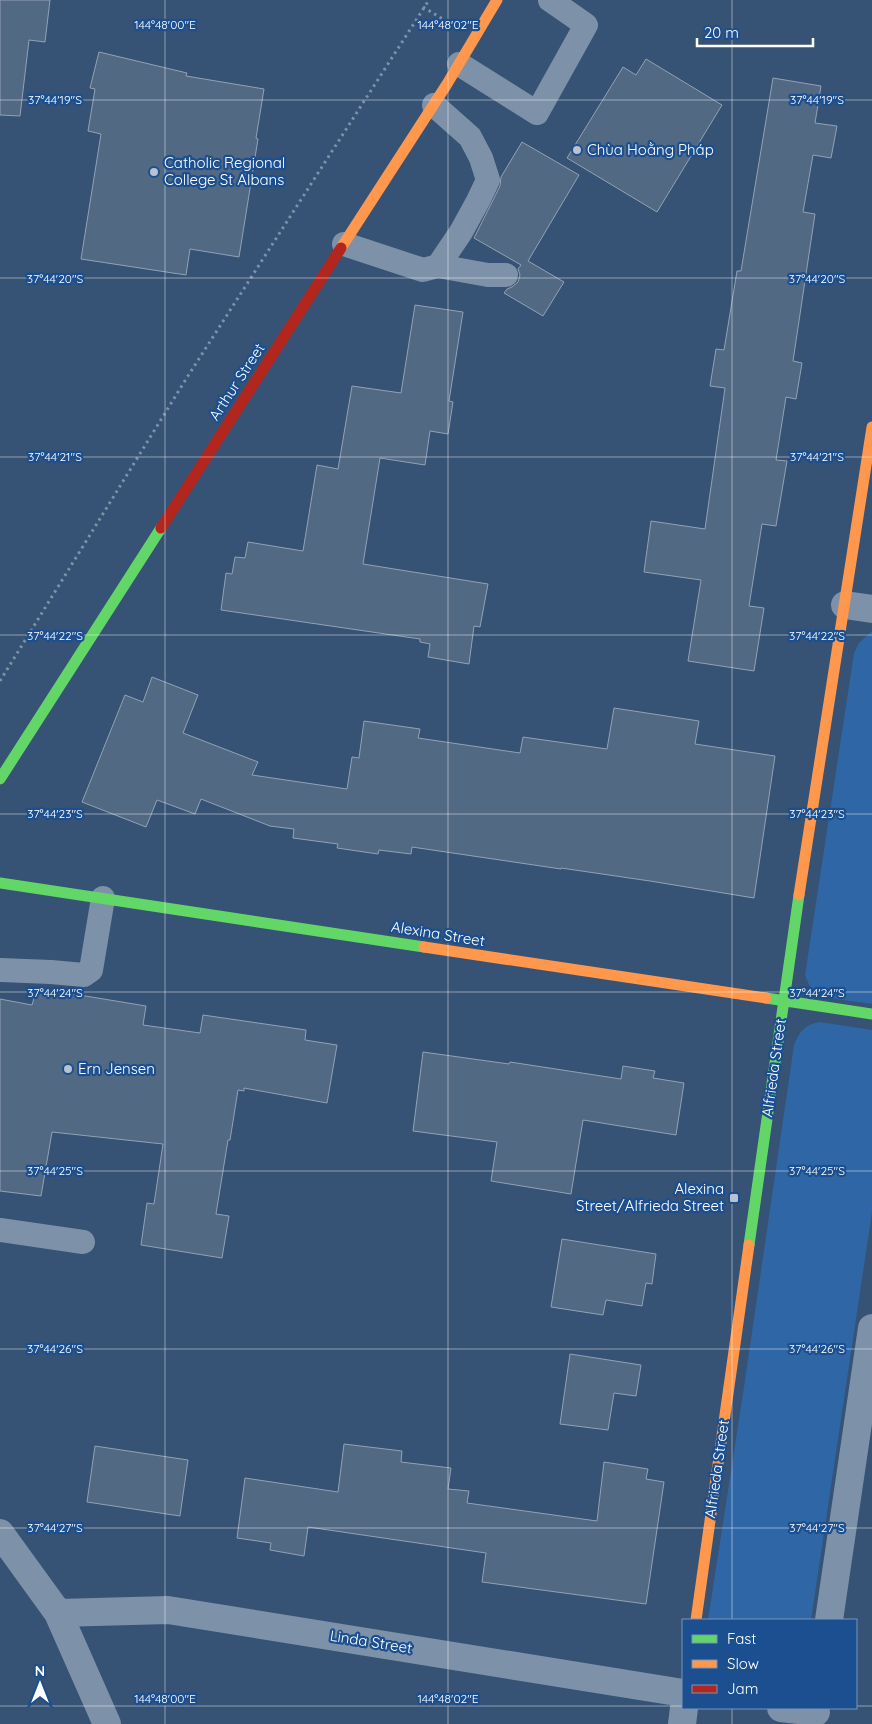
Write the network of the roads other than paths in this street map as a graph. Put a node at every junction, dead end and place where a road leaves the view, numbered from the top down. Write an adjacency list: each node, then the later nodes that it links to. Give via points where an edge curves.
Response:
1 (497, 0): 3 (street, Arthur Street)
2 (550, 0): 3 (lane, via 586,25 537,113)
3 (458, 64): 4 (street, Arthur Street)
4 (434, 105): 5 (street, Arthur Street); 6 (lane, via 470,137 482,158 488,180 461,232)
5 (344, 244): 6 (lane, via 423,270); 11 (street, Arthur Street)
6 (438, 266): 7 (lane)
7 (506, 275)
8 (872, 427): 9 (street, Alfrieda Street)
9 (845, 605): 10 (street); 15 (street, Alfrieda Street)
10 (872, 609)
11 (0, 779)
12 (0, 883): 13 (street, Alexina Street)
13 (103, 898): 14 (lane, via 91,970 84,975); 15 (street, Alexina Street)
14 (0, 970)
15 (783, 1000): 16 (street, Alexina Street); 22 (street, Alfrieda Street)
16 (872, 1014)
17 (0, 1230): 18 (lane)
18 (83, 1242)
19 (872, 1328): 23 (street)
20 (0, 1533): 21 (street)
21 (58, 1613): 24 (street, Linda Street, via 168,1610); 28 (street)
22 (696, 1619)
23 (829, 1619)
24 (682, 1693)
25 (684, 1709): 29 (street)
26 (787, 1709): 27 (street)
27 (815, 1715)
28 (107, 1724)
29 (682, 1724)

